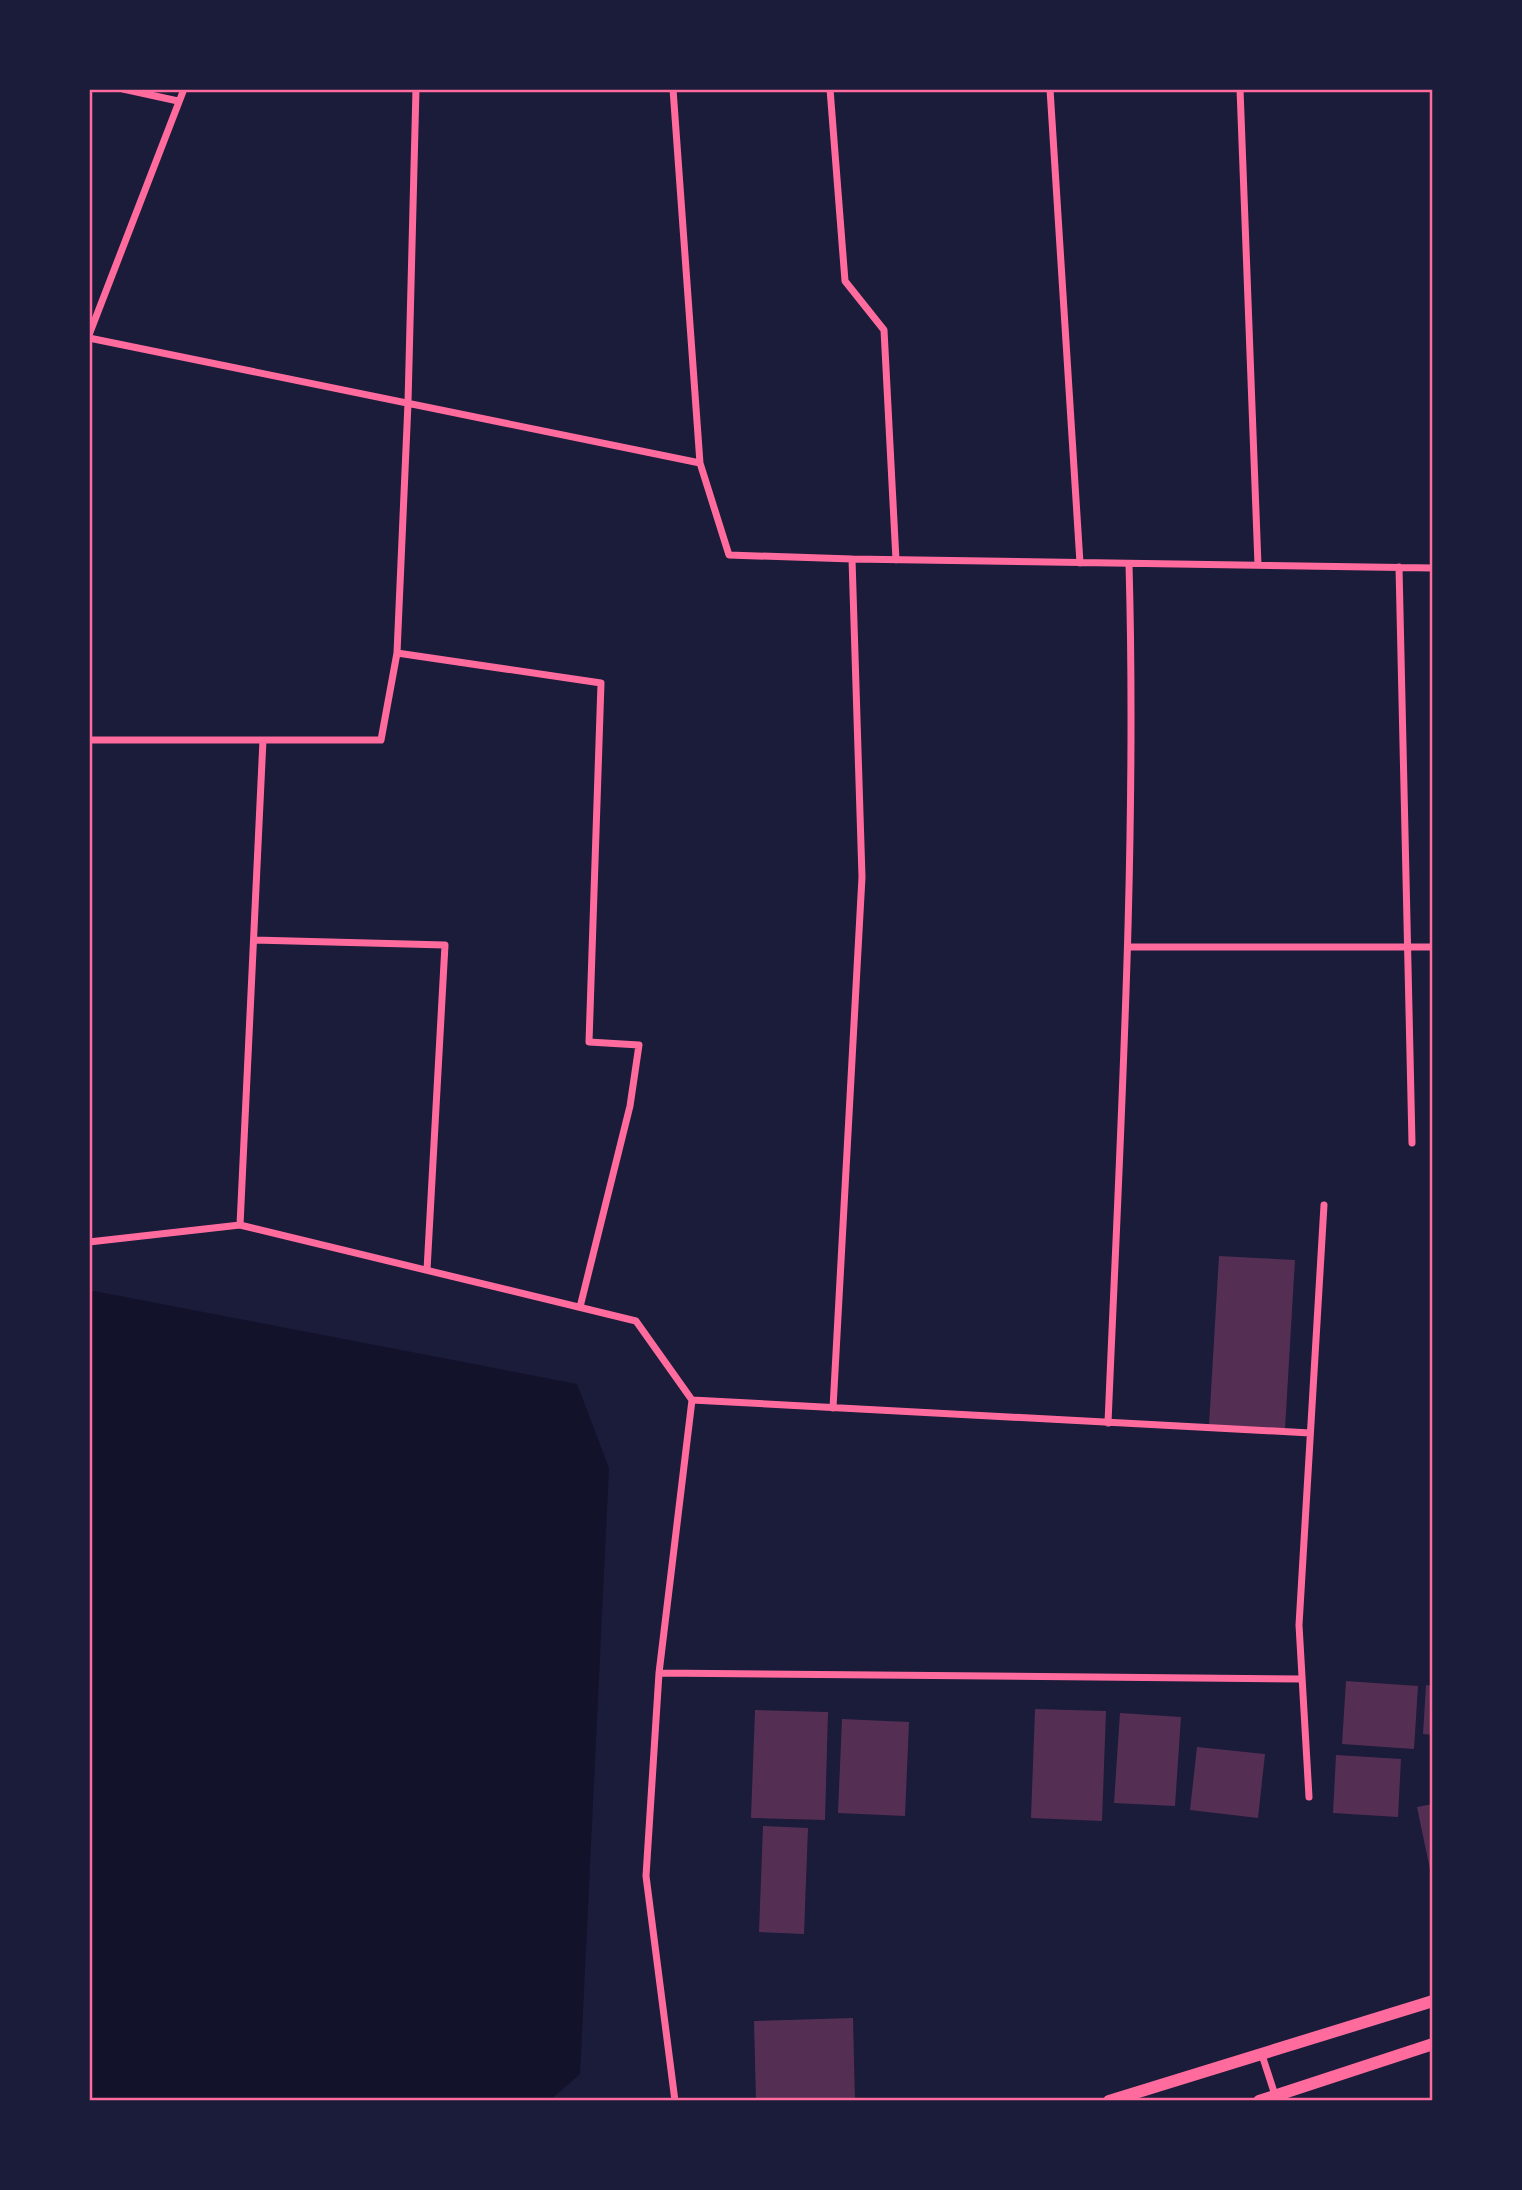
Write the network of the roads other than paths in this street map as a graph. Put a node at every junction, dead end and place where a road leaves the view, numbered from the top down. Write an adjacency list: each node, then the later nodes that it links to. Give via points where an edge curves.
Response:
1 (123, 89): 8 (street)
2 (184, 89): 8 (street)
3 (416, 89): 10 (street)
4 (673, 89): 11 (street)
5 (830, 89): 13 (street, via 845,281 884,330)
6 (1050, 89): 14 (street)
7 (1240, 89): 16 (street)
8 (178, 101): 9 (street)
9 (89, 337): 10 (street)
10 (408, 403): 11 (street); 19 (street)
11 (700, 463): 12 (street, via 729,555)
12 (852, 559): 13 (street); 33 (street, via 862,877)
13 (896, 560): 14 (street)
14 (1080, 562): 15 (street)
15 (1129, 564): 16 (street); 23 (street)
16 (1258, 565): 17 (street)
17 (1399, 567): 18 (street); 24 (street)
18 (1433, 568)
19 (397, 653): 21 (street, via 381,740); 31 (street, via 601,683 589,1042 639,1045 630,1105)
20 (89, 740): 21 (street)
21 (263, 740): 22 (street)
22 (254, 940): 28 (street); 30 (street, via 445,945)
23 (1128, 947): 24 (street); 34 (street)
24 (1408, 947): 25 (street); 26 (street)
25 (1433, 947)
26 (1412, 1143)
27 (1324, 1205): 35 (street)
28 (240, 1225): 29 (street); 30 (street)
29 (89, 1242)
30 (427, 1270): 31 (street)
31 (580, 1307): 32 (street, via 636,1321)
32 (692, 1400): 33 (street); 36 (street)
33 (833, 1408): 34 (street)
34 (1108, 1423): 35 (street)
35 (1310, 1433): 37 (street, via 1299,1625)
36 (659, 1673): 37 (street); 43 (street, via 646,1876)
37 (1302, 1679): 38 (street)
38 (1309, 1797)
39 (1433, 2001): 41 (street)
40 (1433, 2044): 42 (street)
41 (1262, 2055): 42 (street); 44 (street)
42 (1276, 2098): 45 (street)
43 (675, 2101)
44 (1109, 2101)
45 (1259, 2101)

